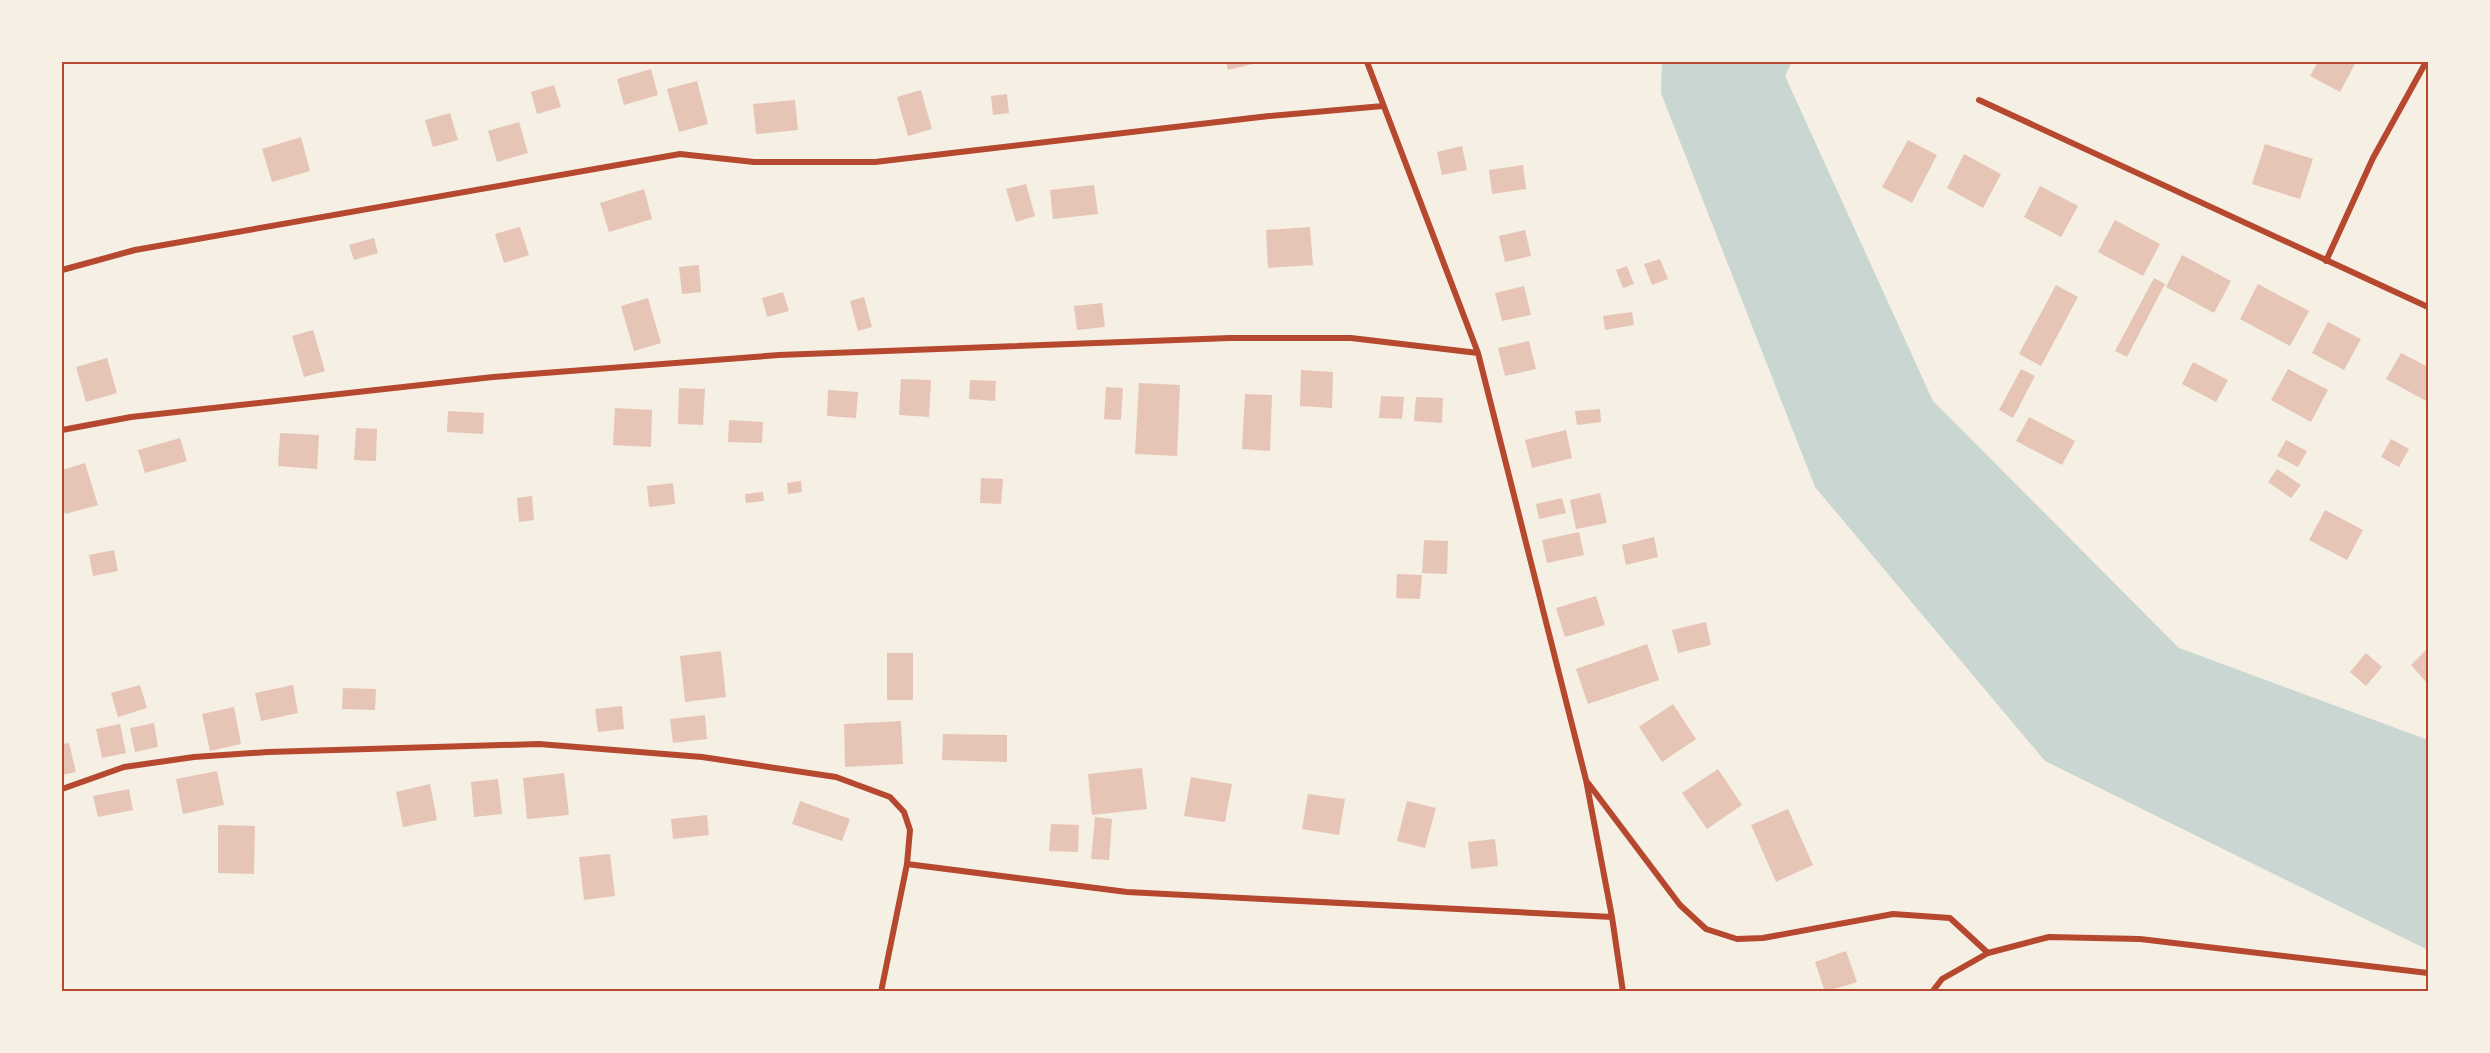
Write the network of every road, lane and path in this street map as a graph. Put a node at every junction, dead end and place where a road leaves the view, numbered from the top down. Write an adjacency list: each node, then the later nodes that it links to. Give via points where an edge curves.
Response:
1 (1366, 62): 4 (street)
2 (2426, 62): 5 (street, via 2373,158)
3 (1979, 100): 5 (street)
4 (1383, 106): 6 (street, via 875,162 754,162 680,154 135,250); 8 (street)
5 (2326, 261): 7 (street)
6 (62, 270)
7 (2428, 307)
8 (1478, 353): 9 (street, via 1351,338 1230,338 779,356 492,377 131,417); 10 (street)
9 (62, 430)
10 (1586, 780): 13 (street); 14 (street, via 1680,905 1706,929 1737,939 1763,938 1893,914 1950,918)
11 (62, 789): 12 (street, via 124,767 194,757 278,752 539,744 702,757 836,777 890,797 904,812 910,830)
12 (907, 864): 13 (street, via 1127,892); 16 (street)
13 (1612, 917): 17 (street)
14 (1988, 952): 15 (street, via 2049,937 2140,939); 18 (street, via 1942,979)
15 (2428, 973)
16 (880, 992)
17 (1623, 992)
18 (1932, 992)

